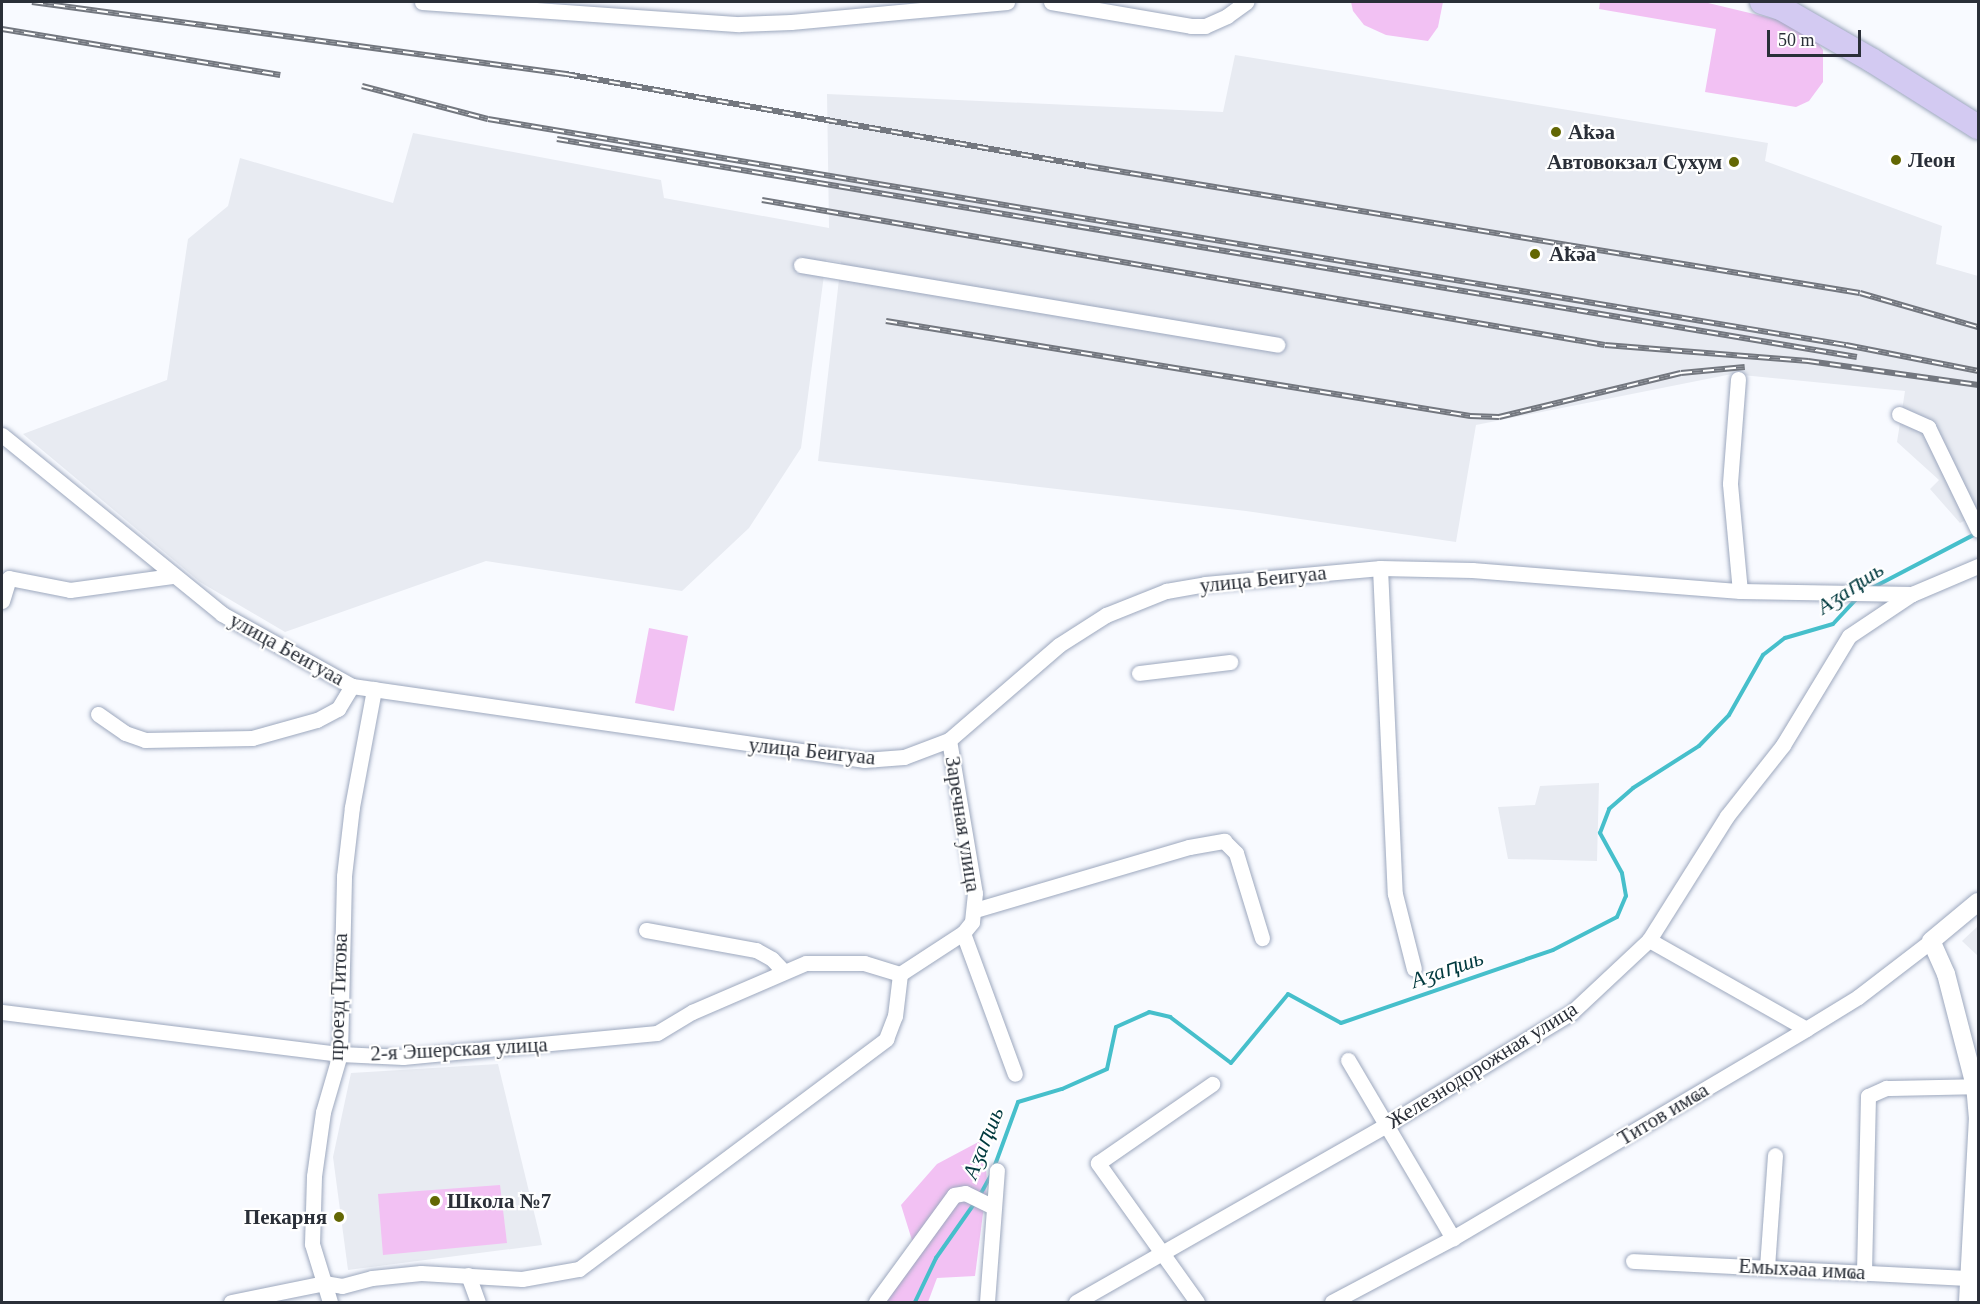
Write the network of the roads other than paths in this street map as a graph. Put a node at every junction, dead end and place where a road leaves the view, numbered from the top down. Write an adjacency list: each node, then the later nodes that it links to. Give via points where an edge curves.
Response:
1 (422, 2): 2 (street, via 739,24)
2 (1007, 2)
3 (1051, 2): 4 (street, via 1191,27 1205,26 1227,16)
4 (1246, 2)
5 (1762, 2): 6 (highway, via 1781,8 1874,61)
6 (1978, 127)
7 (801, 265): 8 (street)
8 (1277, 345)
9 (1737, 379): 16 (street, via 1731,484)
10 (1899, 414): 12 (street, via 1928,427)
11 (2, 435): 15 (street, улица Беигуаа)
12 (1975, 525)
13 (1978, 566): 17 (street)
14 (1380, 568): 16 (street, улица Беигуаа, via 1472,570); 24 (street, улица Беигуаа, via 1205,584 1167,591 1126,607 1059,645); 32 (street, via 1394,884)
15 (172, 576): 18 (street, via 70,590 9,578); 21 (street, улица Беигуаа, via 222,614)
16 (1740, 591): 17 (street, улица Беигуаа)
17 (1912, 594): 30 (street, Железнодорожная улица, via 1850,636 1833,657 1783,745 1743,792)
18 (2, 600)
19 (1230, 662): 20 (street)
20 (1139, 673)
21 (352, 686): 22 (street, улица Беигуаа); 23 (street, via 338,710 317,720 252,738 145,740 125,733)
22 (374, 689): 24 (street, улица Беигуаа, via 864,760 904,757); 37 (street, проезд Титова, via 352,807 344,876)
23 (98, 714)
24 (949, 740): 26 (street, Заречная улица)
25 (1978, 902): 31 (street, Титов имҩа)
26 (975, 910): 28 (street, Заречная улица); 29 (street, via 1224,841 1236,853)
27 (646, 930): 33 (street, via 756,950)
28 (963, 933): 34 (street); 39 (street)
29 (1262, 938)
30 (1649, 940): 36 (street); 42 (street, Железнодорожная улица, via 1572,1012)
31 (1931, 941): 36 (street, Титов имҩа, via 1858,997); 41 (street, via 1946,975)
32 (1414, 969)
33 (783, 971): 34 (street, 2-я Эшерская улица, via 832,960 864,963); 37 (street, 2-я Эшерская улица, via 692,1012 657,1033 403,1057)
34 (900, 974): 51 (street, via 895,1016 886,1039 579,1269 522,1278)
35 (2, 1012): 37 (street, 2-я Эшерская улица)
36 (1806, 1029): 46 (street, Титов имҩа)
37 (340, 1054): 53 (street, проезд Титова, via 323,1112 314,1176 312,1244)
38 (1348, 1060): 42 (street)
39 (1015, 1074)
40 (1212, 1084): 47 (street, via 1098,1163)
41 (1977, 1086): 50 (street, via 1886,1088 1868,1096); 52 (street)
42 (1388, 1124): 46 (street); 47 (street, Железнодорожная улица)
43 (1775, 1155): 49 (street)
44 (997, 1170): 45 (street)
45 (988, 1204): 57 (street, via 970,1195 954,1195); 58 (street)
46 (1453, 1238): 61 (street, Титов имҩа)
47 (1165, 1254): 59 (street, Железнодорожная улица); 60 (street)
48 (1634, 1261): 49 (street, Емыхәаа имҩа)
49 (1767, 1268): 50 (street, Емыхәаа имҩа)
50 (1864, 1272): 52 (street, Емыхәаа имҩа)
51 (468, 1275): 53 (street, via 421,1273 372,1278 342,1286); 56 (street)
52 (1970, 1278): 62 (street)
53 (324, 1283): 54 (street); 55 (street, проезд Титова)
54 (231, 1302)
55 (330, 1302)
56 (478, 1302)
57 (876, 1302)
58 (987, 1302)
59 (1076, 1302)
60 (1197, 1302)
61 (1332, 1302)
62 (1968, 1302)

